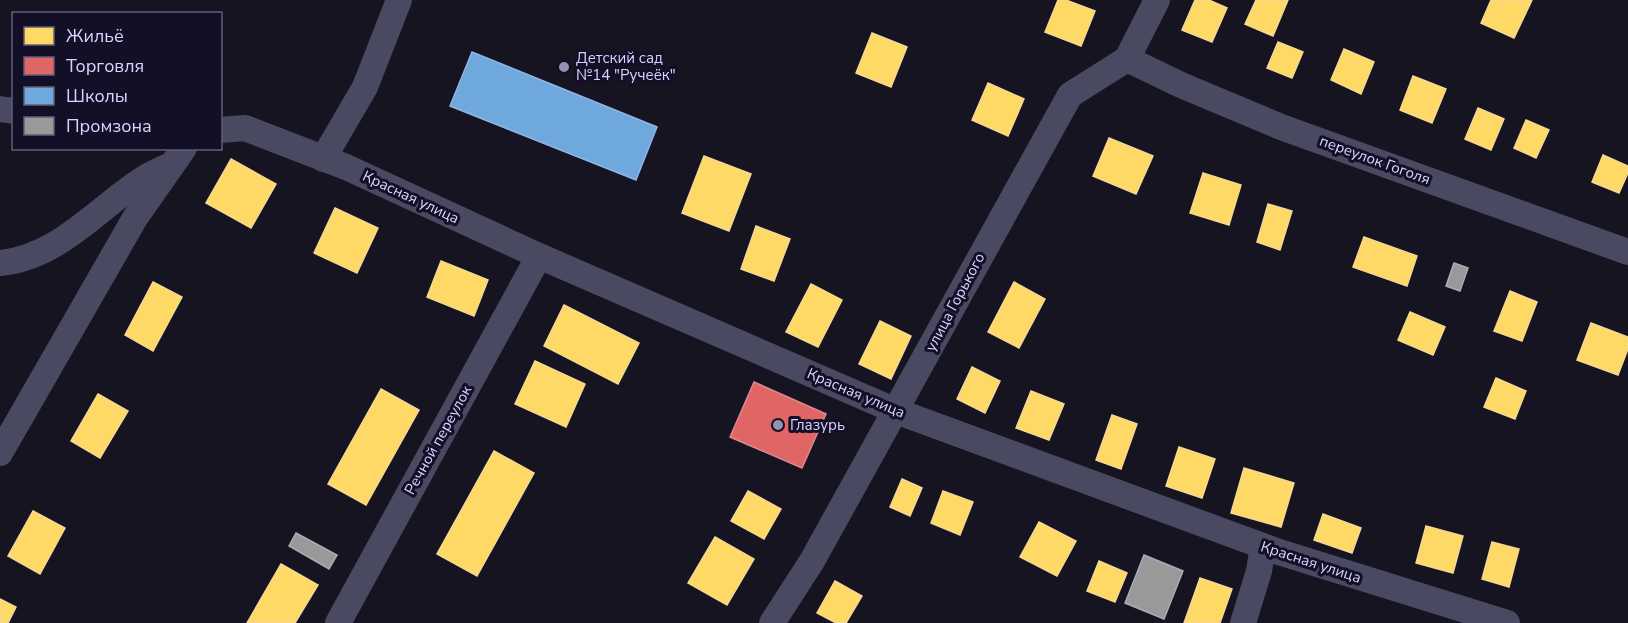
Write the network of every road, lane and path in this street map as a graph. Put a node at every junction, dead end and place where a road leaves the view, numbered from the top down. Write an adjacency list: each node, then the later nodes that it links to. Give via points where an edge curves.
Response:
1 (399, 0): 6 (street, via 365,87)
2 (1157, 0): 3 (street)
3 (1127, 59): 7 (street, переулок Гоголя, via 1281,127); 10 (street, улица Горького, via 1070,95)
4 (222, 130): 6 (street, Красная улица, via 245,128)
5 (178, 156): 9 (street, via 69,236 39,252); 11 (street, via 135,218)
6 (323, 159): 8 (street, Красная улица)
7 (1628, 252)
8 (539, 256): 10 (street, Красная улица); 13 (street, Речной переулок)
9 (0, 263)
10 (896, 411): 12 (street, Красная улица); 14 (street, улица Горького, via 812,561)
11 (0, 453)
12 (1263, 546): 15 (street); 16 (street, Красная улица)
13 (338, 623)
14 (772, 623)
15 (1243, 623)
16 (1507, 623)

